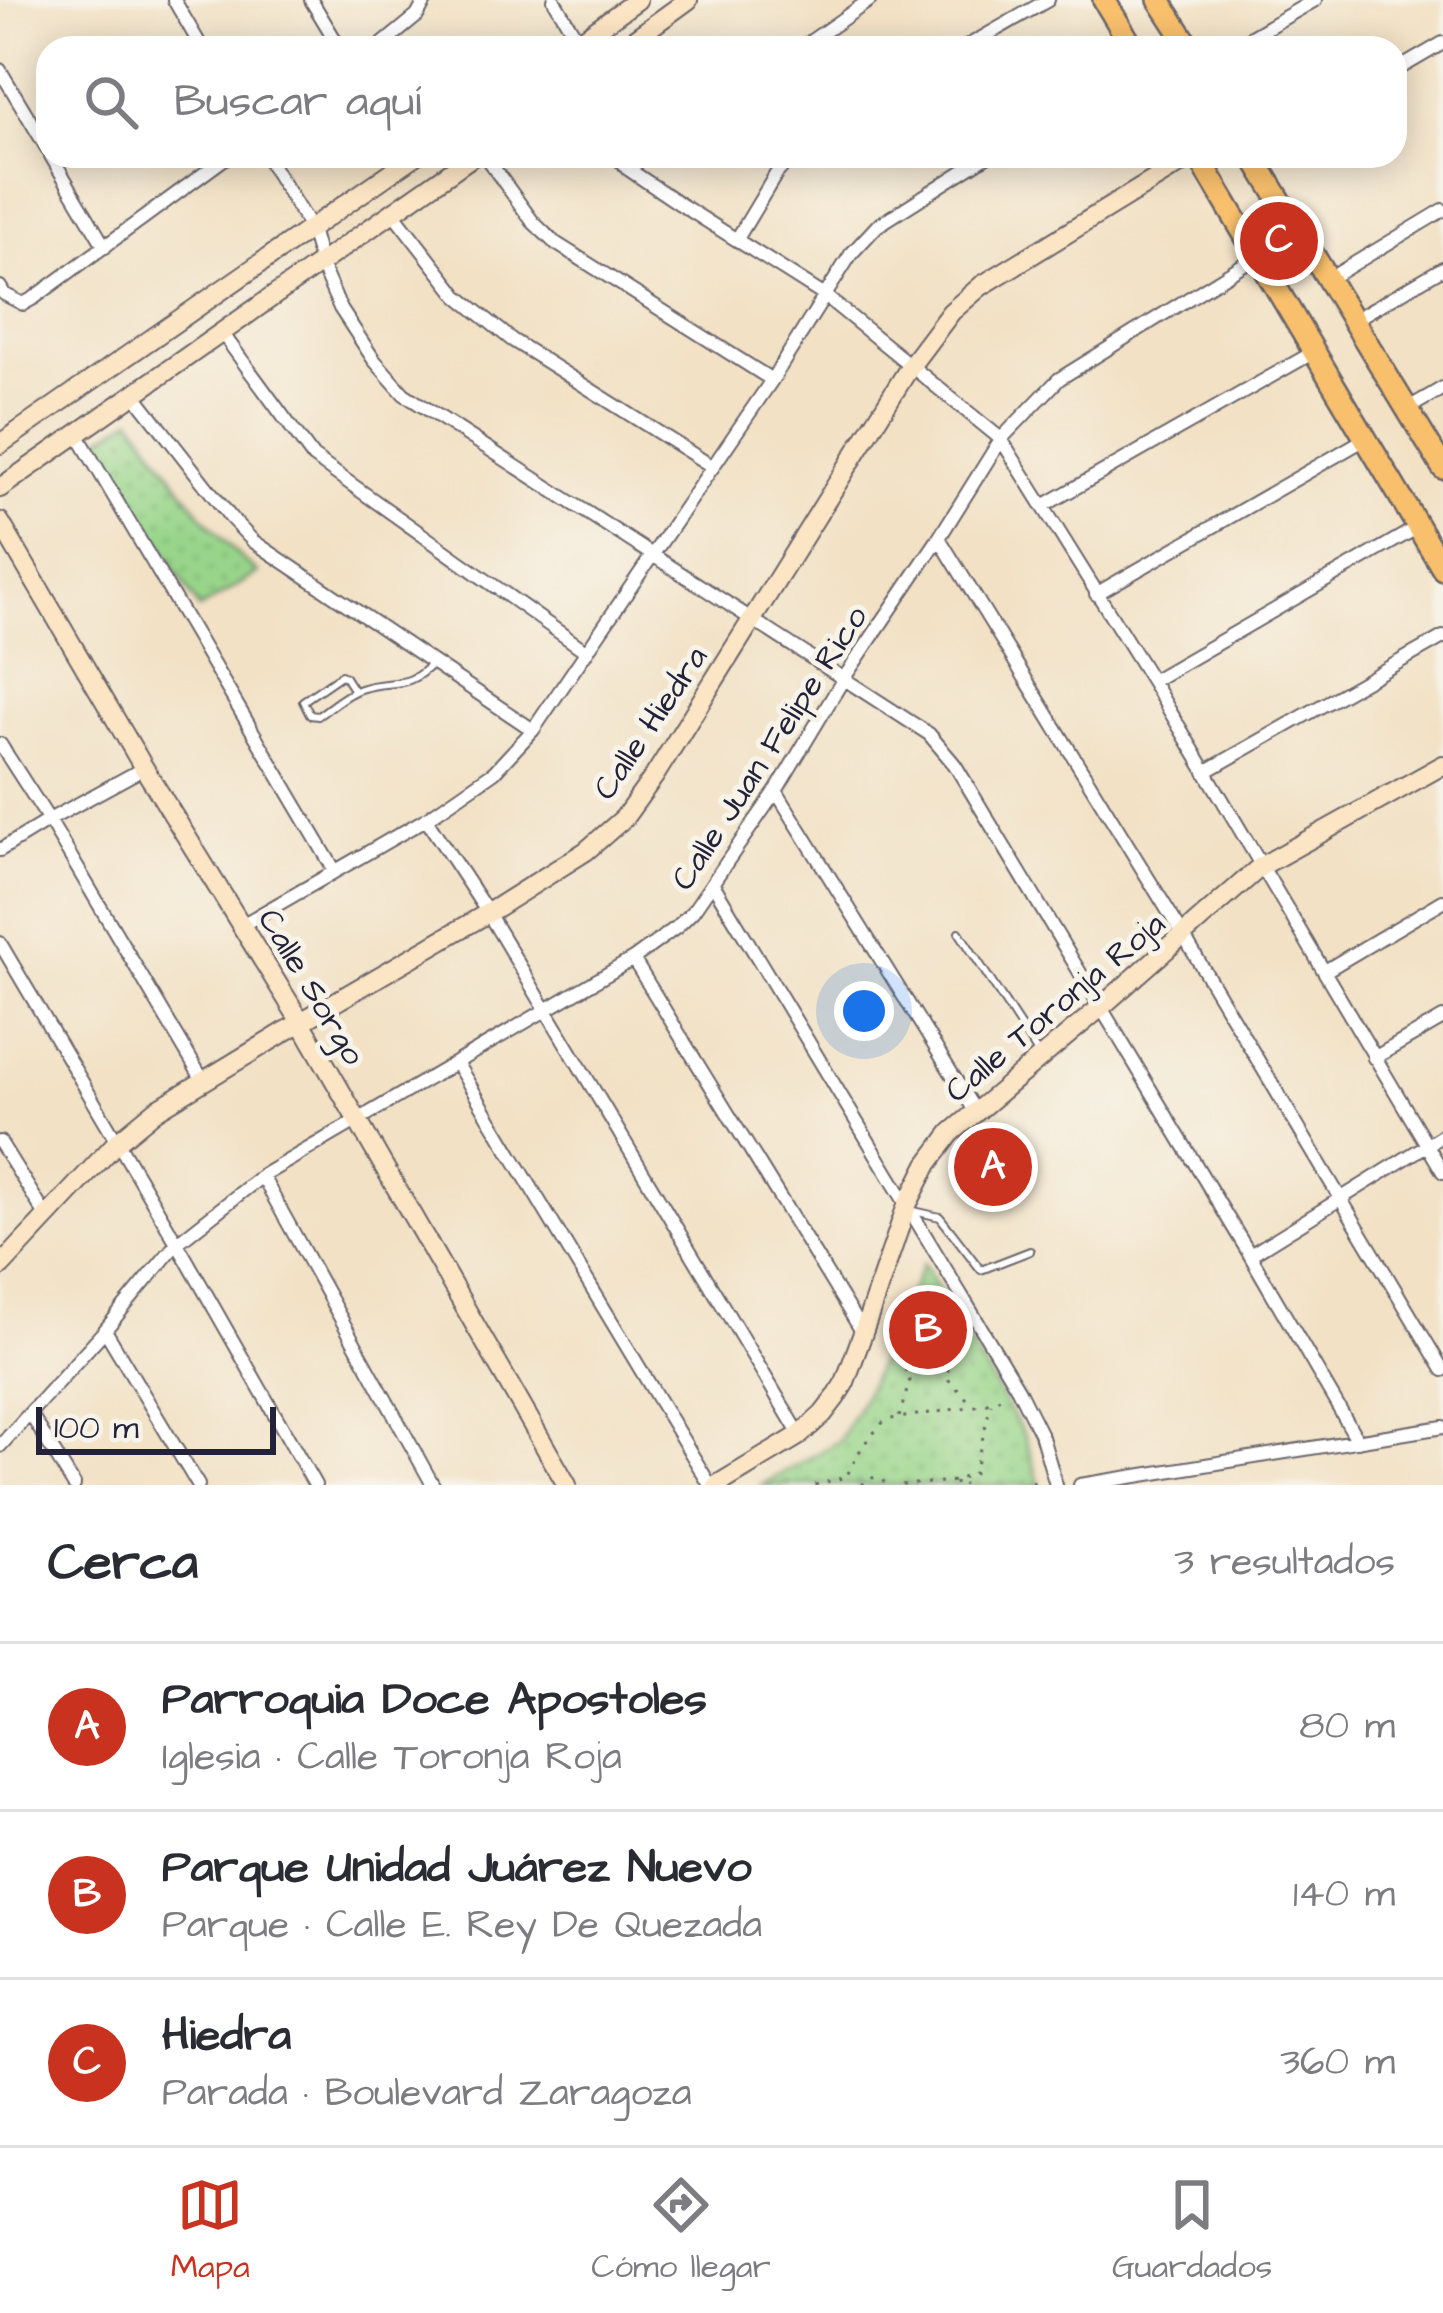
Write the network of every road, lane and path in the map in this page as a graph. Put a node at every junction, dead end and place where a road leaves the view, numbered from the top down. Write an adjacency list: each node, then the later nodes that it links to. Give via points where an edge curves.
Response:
1 (174, 0): 12 (street)
2 (310, 0): 13 (street)
3 (426, 0): 14 (street)
4 (554, 0): 15 (street)
5 (637, 0): 16 (street)
6 (688, 0): 17 (street)
7 (870, 0): 18 (street)
8 (1048, 0): 19 (street)
9 (1104, 0): 20 (main road)
10 (1159, 0): 21 (main road)
11 (1315, 0): 22 (street)
12 (195, 36)
13 (332, 36)
14 (393, 36)
15 (572, 36)
16 (590, 36)
17 (638, 36)
18 (818, 36)
19 (985, 36)
20 (1126, 36)
21 (1182, 36)
22 (1253, 36)
23 (1443, 44): 24 (street)
24 (1407, 64)
25 (0, 70): 26 (street)
26 (36, 130)
27 (59, 168): 43 (street)
28 (212, 168): 43 (street)
29 (273, 168): 41 (street)
30 (399, 168): 41 (street)
31 (457, 168): 40 (street)
32 (493, 168): 54 (street, via 554,242)
33 (782, 168): 42 (street)
34 (968, 168): 49 (street, via 877,226)
35 (1175, 168): 53 (street, Calle Hiedra, via 981,286)
36 (1202, 168): 44 (main road)
37 (1259, 168): 47 (main road)
38 (628, 169): 42 (street)
39 (1443, 210): 47 (street)
40 (394, 214): 45 (street); 62 (street, via 458,296 494,326)
41 (311, 229): 45 (street); 61 (street)
42 (736, 239): 49 (street)
43 (105, 247): 48 (street, via 22,304)
44 (1257, 256): 52 (main road); 59 (street, Calle Juan Felipe Rico, via 1058,379)
45 (320, 265): 51 (street); 69 (street, via 374,361 404,394)
46 (1443, 268): 50 (street)
47 (1327, 280): 50 (main road)
48 (0, 287)
49 (825, 296): 53 (street); 54 (street)
50 (1352, 321): 57 (main road)
51 (222, 333): 56 (street); 74 (street, via 313,457)
52 (1314, 352): 60 (main road); 65 (street)
53 (911, 365): 59 (street); 72 (street, Calle Hiedra)
54 (772, 380): 62 (street)
55 (1443, 388): 57 (street)
56 (134, 394): 58 (street); 75 (street, via 253,541)
57 (1407, 409): 63 (main road)
58 (77, 434): 64 (street); 89 (street)
59 (1001, 439): 65 (street); 68 (street, Calle Juan Felipe Rico)
60 (1365, 439): 67 (main road); 71 (street)
61 (0, 444)
62 (712, 467): 69 (street)
63 (1443, 468)
64 (0, 488)
65 (1043, 506): 71 (street)
66 (0, 522): 82 (street, Calle Sorgo)
67 (1418, 527): 70 (main road); 77 (street)
68 (939, 538): 76 (street, Calle Juan Felipe Rico); 95 (street)
69 (652, 556): 72 (street); 74 (street)
70 (1443, 569)
71 (1096, 594): 77 (street)
72 (752, 620): 76 (street); 92 (street, Calle Hiedra, via 624,818)
73 (1443, 637): 83 (street)
74 (587, 652): 79 (street)
75 (433, 662): 78 (lane, via 406,683); 79 (street)
76 (844, 678): 84 (street, Calle Juan Felipe Rico); 99 (street, via 945,751)
77 (1152, 681): 83 (street)
78 (354, 691): 78 (lane, via 341,675 303,701 314,718)
79 (533, 730): 85 (street, via 494,772)
80 (0, 744): 86 (street)
81 (1443, 765): 88 (street, Calle Toronja Roja)
82 (144, 768): 86 (street); 93 (street, Calle Sorgo)
83 (1204, 772): 88 (street)
84 (776, 791): 90 (street, Calle Juan Felipe Rico); 107 (street)
85 (426, 819): 89 (street); 92 (street)
86 (49, 820): 87 (street); 106 (street)
87 (0, 850)
88 (1260, 867): 95 (street, Calle Toronja Roja); 98 (street)
89 (335, 871): 93 (street)
90 (712, 884): 97 (street, Calle Juan Felipe Rico, via 677,927); 116 (street)
91 (1443, 901): 98 (street)
92 (488, 913): 100 (street); 102 (street, Calle Hiedra)
93 (242, 925): 102 (street, Calle Sorgo)
94 (959, 932): 103 (lane)
95 (1184, 935): 99 (street, Calle Toronja Roja); 115 (street)
96 (0, 943): 111 (street)
97 (633, 959): 100 (street, Calle Juan Felipe Rico); 123 (street)
98 (1325, 971): 104 (street)
99 (1101, 1007): 103 (street, Calle Toronja Roja); 120 (street)
100 (546, 1011): 105 (street, Calle Juan Felipe Rico); 131 (street)
101 (1443, 1018): 104 (street)
102 (301, 1022): 106 (street, Calle Hiedra); 108 (street, Calle Sorgo)
103 (1041, 1057): 107 (street, Calle Toronja Roja)
104 (1373, 1058): 112 (street)
105 (458, 1064): 108 (street, Calle Juan Felipe Rico); 141 (street)
106 (204, 1082): 111 (street, Calle Hiedra)
107 (975, 1111): 116 (street, Calle Toronja Roja, via 940,1146)
108 (358, 1120): 114 (street, Calle Juan Felipe Rico); 140 (street, Calle Sorgo)
109 (1443, 1135): 112 (street)
110 (0, 1142): 117 (street)
111 (117, 1142): 117 (street, Calle Hiedra); 118 (street)
112 (1426, 1145): 113 (street); 115 (street)
113 (1443, 1172)
114 (262, 1176): 118 (street, Calle Juan Felipe Rico); 139 (street)
115 (1340, 1201): 120 (street); 124 (street)
116 (909, 1208): 119 (lane, via 940,1217 981,1270); 123 (street, Calle Toronja Roja); 125 (street)
117 (46, 1216): 121 (street, Calle Hiedra)
118 (177, 1243): 122 (street, Calle Juan Felipe Rico); 138 (street)
119 (1030, 1251)
120 (1250, 1256): 132 (street)
121 (0, 1267)
122 (105, 1330): 128 (street, Calle Juan Felipe Rico); 137 (street)
123 (863, 1333): 131 (street, Calle Toronja Roja, via 836,1397)
124 (1443, 1370)
125 (1018, 1389): 126 (path); 134 (street)
126 (991, 1403): 127 (path); 135 (path, via 974,1473)
127 (974, 1406): 129 (path); 129 (path, via 946,1377 944,1348 922,1340 905,1353 910,1380)
128 (30, 1413): 133 (street, Calle Juan Felipe Rico); 136 (street)
129 (899, 1418): 142 (path, via 886,1420 863,1445 846,1477)
130 (1443, 1426): 132 (street)
131 (800, 1436): 141 (street, Calle Toronja Roja)
132 (1358, 1441): 148 (street)
133 (0, 1446)
134 (1055, 1481): 147 (path)
135 (955, 1483): 145 (path); 146 (path)
136 (74, 1485)
137 (198, 1485)
138 (315, 1485)
139 (433, 1485)
140 (567, 1485)
141 (713, 1485)
142 (815, 1485)
143 (862, 1485): 144 (path, via 876,1477)
144 (889, 1485)
145 (902, 1485)
146 (964, 1485)
147 (1020, 1485)
148 (1080, 1485)

